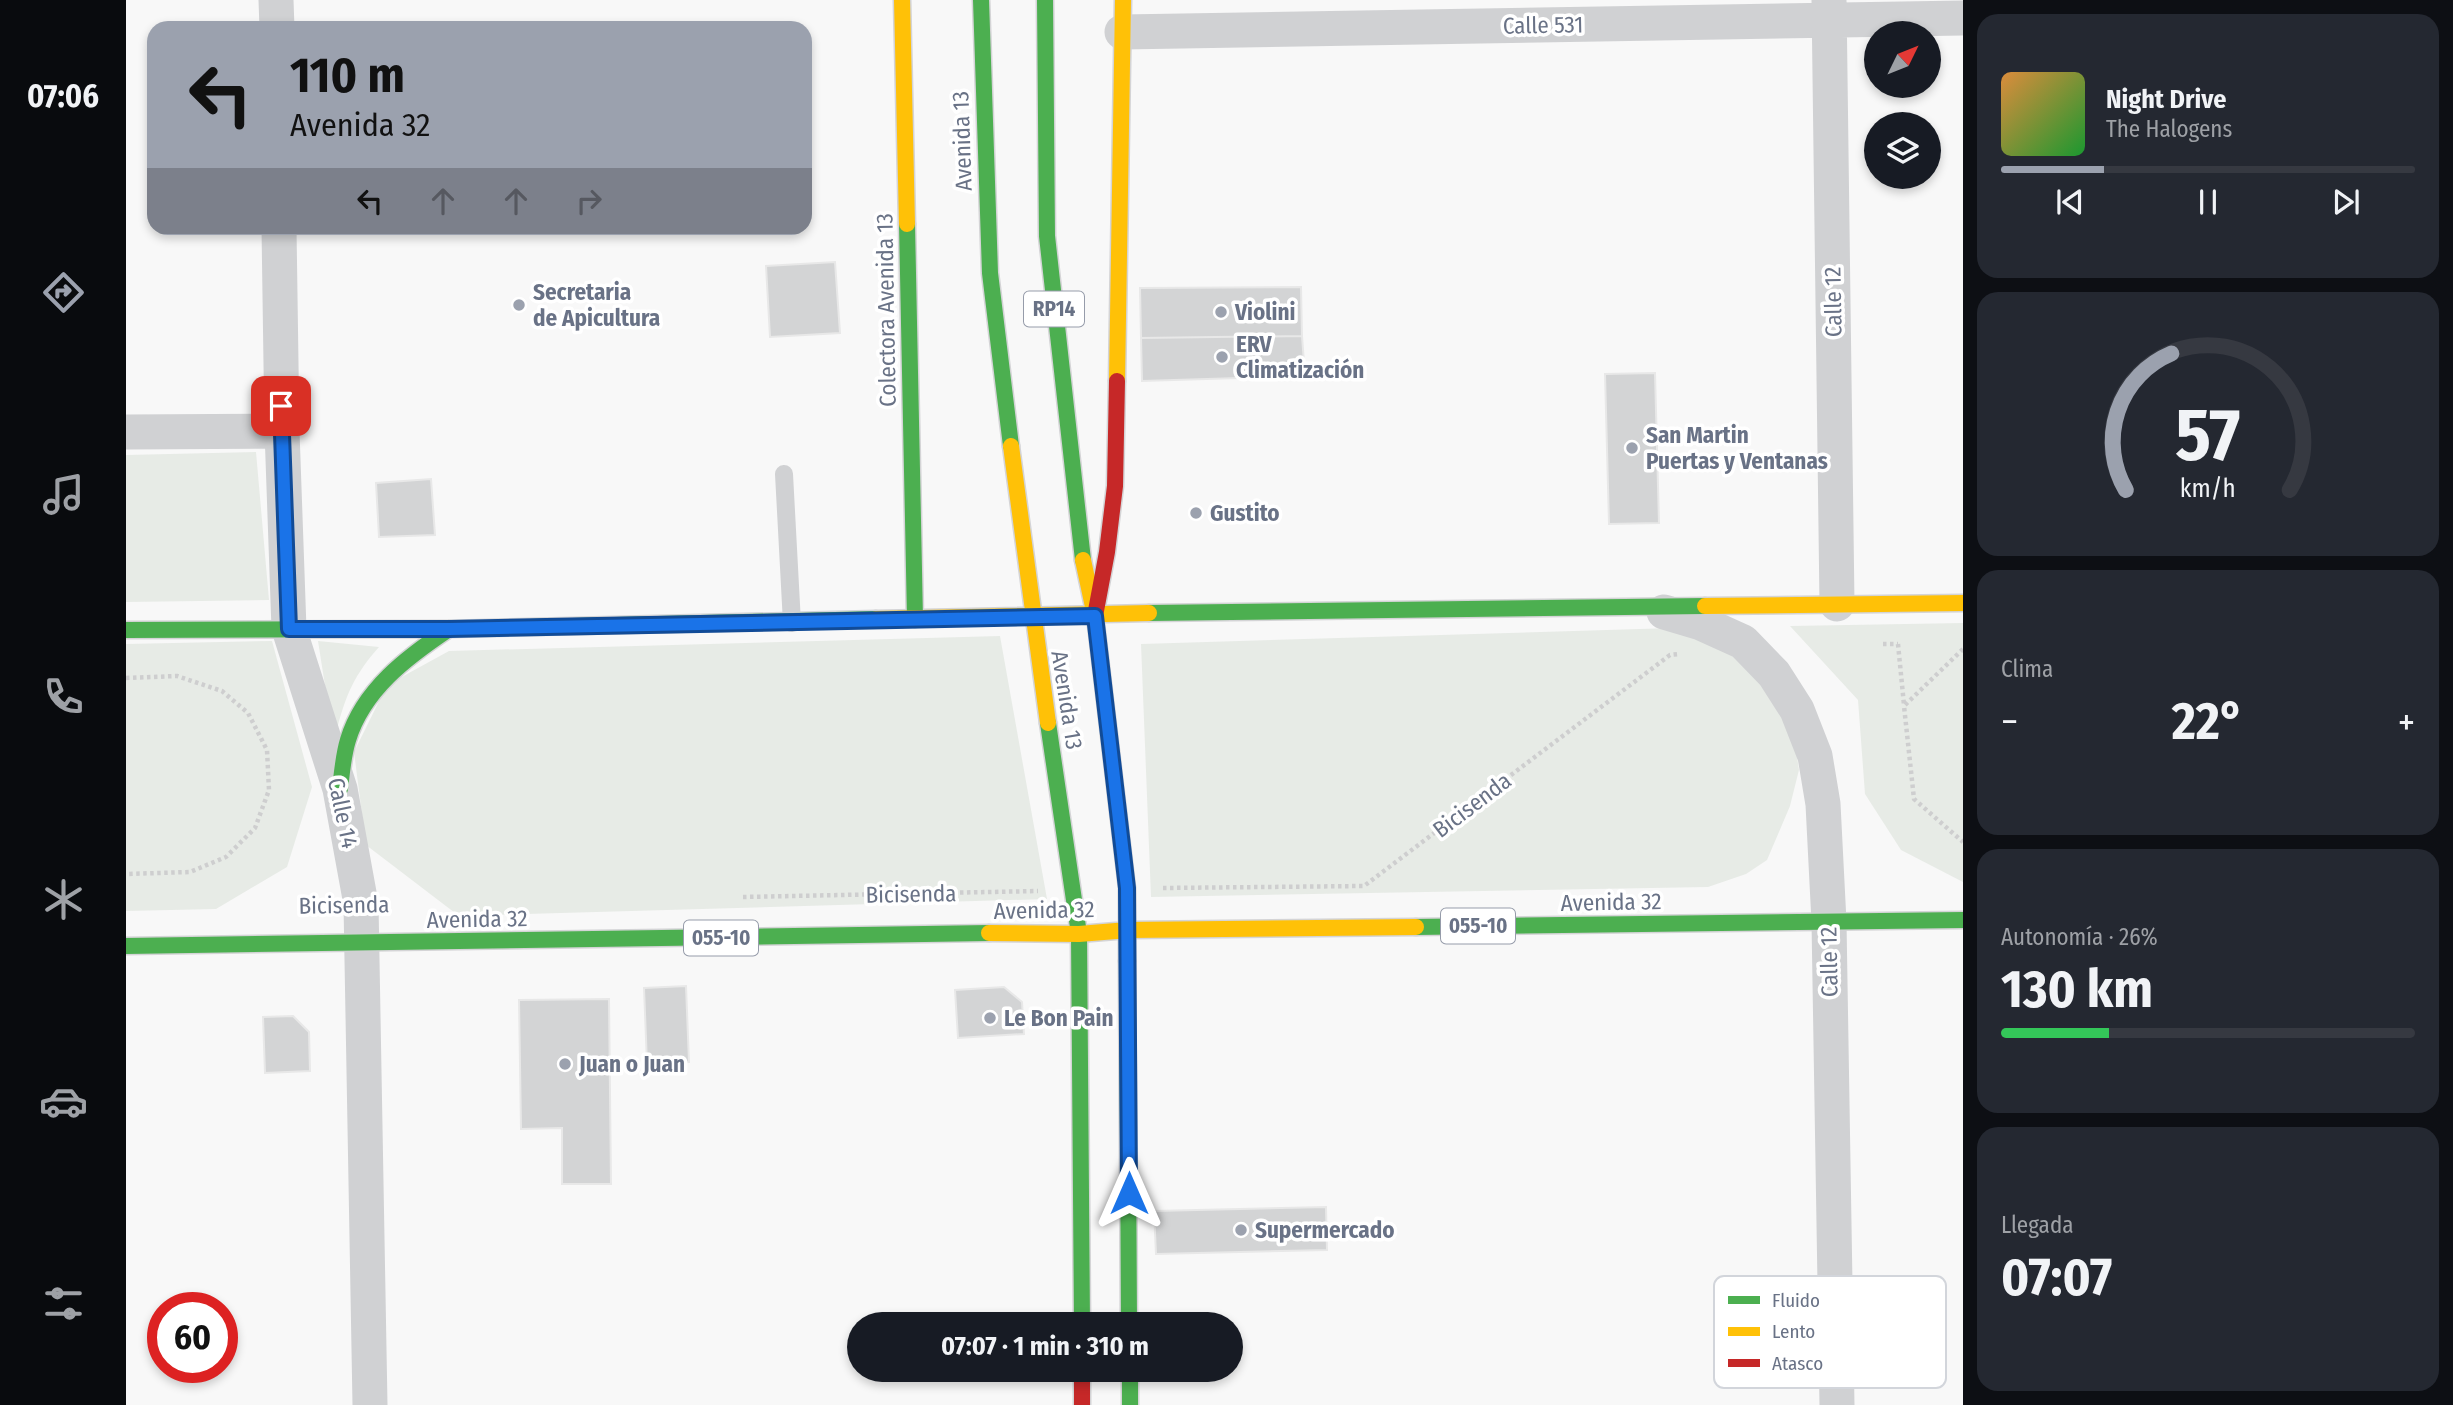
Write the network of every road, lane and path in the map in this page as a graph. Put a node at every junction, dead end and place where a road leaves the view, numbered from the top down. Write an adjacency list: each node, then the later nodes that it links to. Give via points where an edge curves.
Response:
1 (276, 0): 8 (street)
2 (902, 0): 19 (main road, Colectora Avenida 13)
3 (981, 0): 17 (main road, Avenida 13 / RP14, via 990,273)
4 (1045, 0): 18 (main road, Avenida 13 / RP14, via 1047,236 1080,547)
5 (1829, 10): 6 (street, Calle 531); 7 (street, Calle 531); 14 (street, Calle 12)
6 (1123, 16): 18 (main road, via 1115,486)
7 (1963, 18)
8 (276, 21)
9 (279, 235): 11 (street, Calle 14)
10 (126, 432): 11 (street)
11 (282, 432): 21 (street, Calle 14)
12 (784, 474): 20 (lane)
13 (1963, 603): 15 (main road)
14 (1837, 604): 15 (main road); 16 (main road)
15 (1894, 604): 27 (path)
16 (1650, 608): 18 (main road); 35 (street, Calle 12, via 1701,622 1744,642 1774,674 1797,710 1815,756 1823,804)
17 (1032, 616): 18 (main road); 19 (main road); 32 (main road, Avenida 13 / RP14)
18 (1095, 616): 31 (main road, Avenida 13 / RP14)
19 (915, 619): 20 (main road)
20 (792, 622): 22 (main road)
21 (289, 629): 22 (main road); 23 (main road); 28 (street, Calle 14)
22 (449, 629): 28 (main road, via 409,655 372,693 351,731)
23 (126, 630)
24 (1963, 649): 27 (path)
25 (1683, 653): 31 (path, Bicisenda, via 1671,655 1364,886)
26 (126, 678): 30 (path, via 177,676 222,691 247,713 267,750 269,790 255,828 226,857 190,872)
27 (1904, 706): 29 (path, via 1914,799)
28 (340, 789): 38 (street, Calle 14, via 361,904)
29 (1963, 842)
30 (126, 874)
31 (1127, 888): 36 (main road, Avenida 13 / RP14)
32 (1073, 891): 33 (path, Bicisenda); 37 (main road, Avenida 13 / RP14)
33 (738, 897)
34 (1963, 920): 35 (main road, Avenida 32 / 055-10)
35 (1829, 922): 36 (main road, Avenida 32 / 055-10); 40 (street, Calle 12)
36 (1128, 930): 37 (main road, Avenida 32 / 055-10); 42 (main road, Avenida 13)
37 (1079, 934): 38 (main road, Avenida 32 / 055-10); 41 (main road, Avenida 13)
38 (362, 943): 39 (main road, Avenida 32 / 055-10); 45 (street, Calle 14)
39 (126, 946)
40 (1835, 1276)
41 (1082, 1312)
42 (1129, 1312)
43 (1082, 1382): 46 (main road)
44 (1130, 1382): 47 (main road)
45 (370, 1405)
46 (1082, 1405)
47 (1130, 1405)

